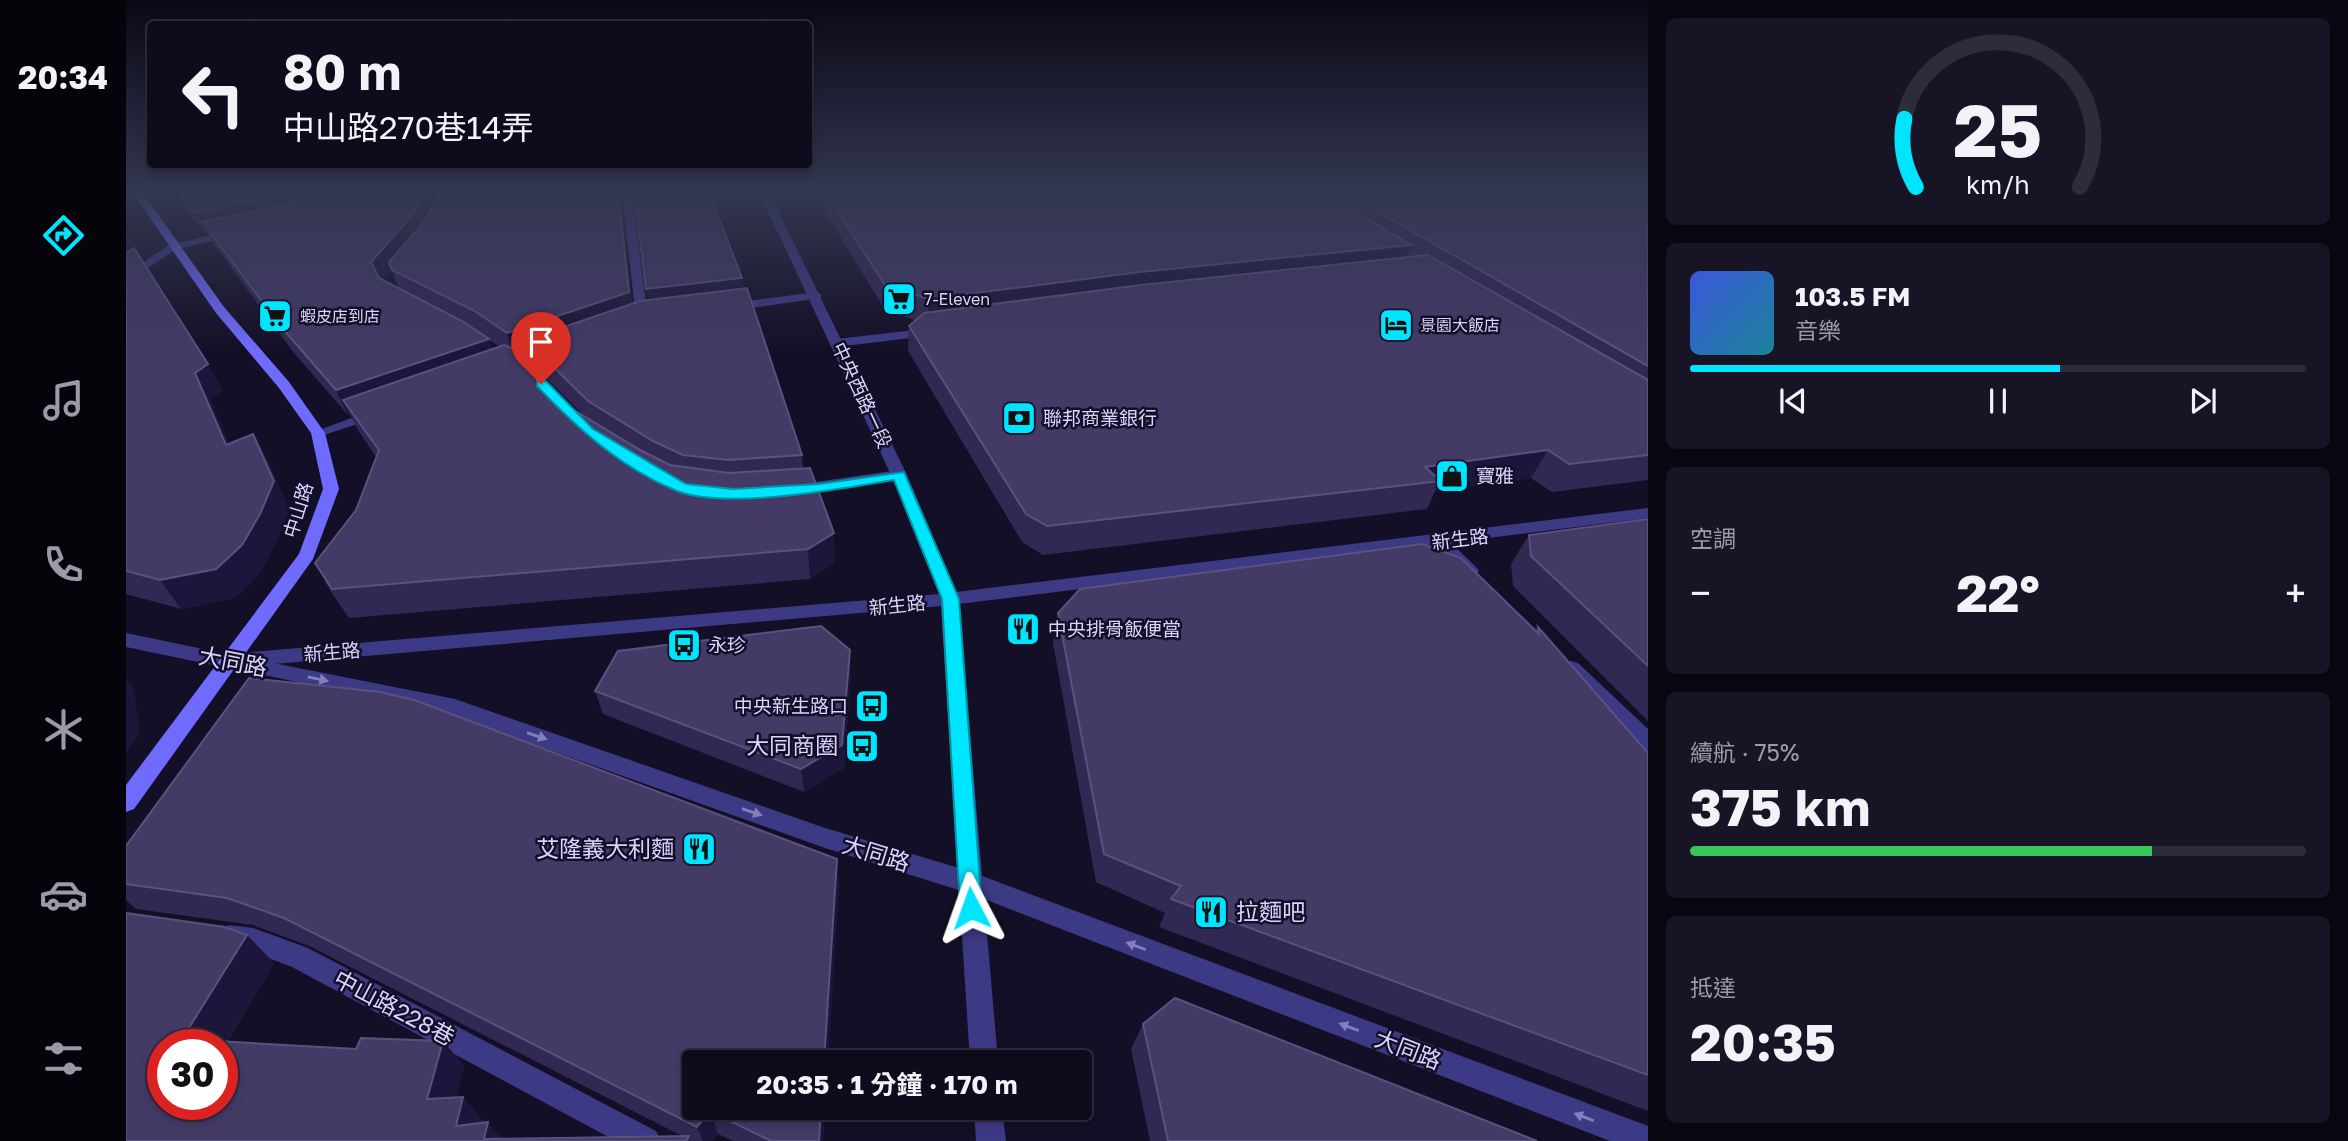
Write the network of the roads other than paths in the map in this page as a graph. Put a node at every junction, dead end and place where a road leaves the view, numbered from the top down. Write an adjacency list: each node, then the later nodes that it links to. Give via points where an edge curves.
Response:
1 (181, 245): 4 (street)
2 (636, 245): 8 (street, via 648,318)
3 (792, 245): 6 (street, 中央西路一段)
4 (173, 247): 5 (street); 12 (main road, 中山路)
5 (126, 279)
6 (817, 296): 7 (street); 10 (street, 中央西路一段)
7 (720, 309)
8 (629, 324)
9 (945, 330): 10 (street)
10 (837, 343): 13 (street, 中央西路一段)
11 (396, 406): 12 (street)
12 (318, 433): 21 (main road, 中山路, via 331,489 307,555)
13 (899, 475): 14 (street); 18 (street, 中央西路一段)
14 (782, 491)
15 (1648, 513): 16 (street, 新生路)
16 (1440, 542): 17 (street); 18 (street, 新生路)
17 (1479, 580)
18 (950, 599): 21 (street, 新生路); 24 (street, 中央西路一段)
19 (126, 640): 21 (street, 大同路)
20 (1559, 656): 22 (street)
21 (227, 661): 23 (main road, 中山路); 24 (street, 大同路, one-way to 24, via 448,705 825,838)
22 (1648, 742)
23 (126, 802)
24 (969, 882): 26 (street, 中央西路一段); 30 (street, 大同路, one-way to 24)
25 (202, 933): 28 (street, 中山路228巷, via 253,940 299,957)
26 (983, 1050)
27 (989, 1120): 29 (street)
28 (646, 1141)
29 (991, 1141)
30 (1648, 1141)

